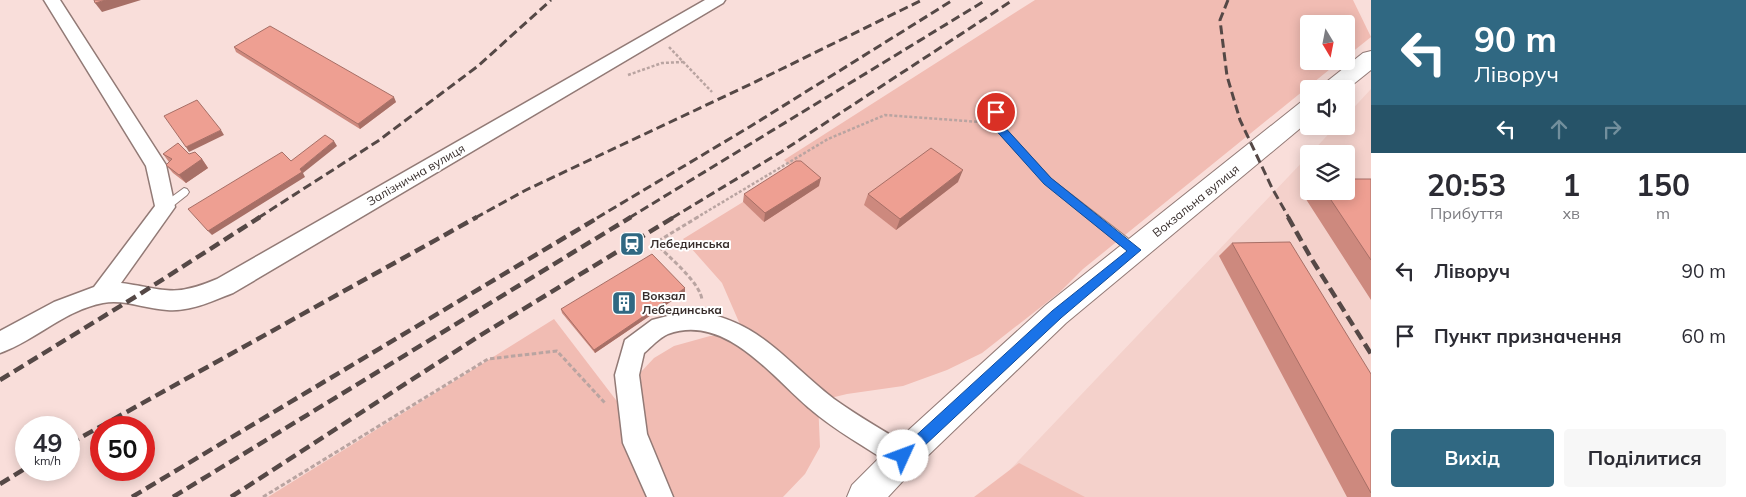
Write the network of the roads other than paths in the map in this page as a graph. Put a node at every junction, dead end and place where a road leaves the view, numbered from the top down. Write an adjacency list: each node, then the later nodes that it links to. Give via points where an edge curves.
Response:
1 (52, 0): 8 (street, via 156,165)
2 (717, 0): 10 (street, Залізнична вулиця, via 225,286 176,301 126,292)
3 (1368, 63): 4 (main road)
4 (1345, 80)
5 (997, 99): 9 (lane, via 996,124 1048,181)
6 (1300, 115): 9 (main road, Вокзальна вулиця)
7 (184, 192): 8 (lane)
8 (165, 207): 10 (street)
9 (1135, 250): 12 (main road, Вокзальна вулиця, via 1056,314)
10 (102, 294): 11 (street, Залізнична вулиця, via 77,302)
11 (0, 343)
12 (903, 456): 13 (street, via 818,401 745,337 701,319 663,325 633,347 627,375 636,443); 14 (main road, Вокзальна вулиця)
13 (660, 497)
14 (864, 497)

